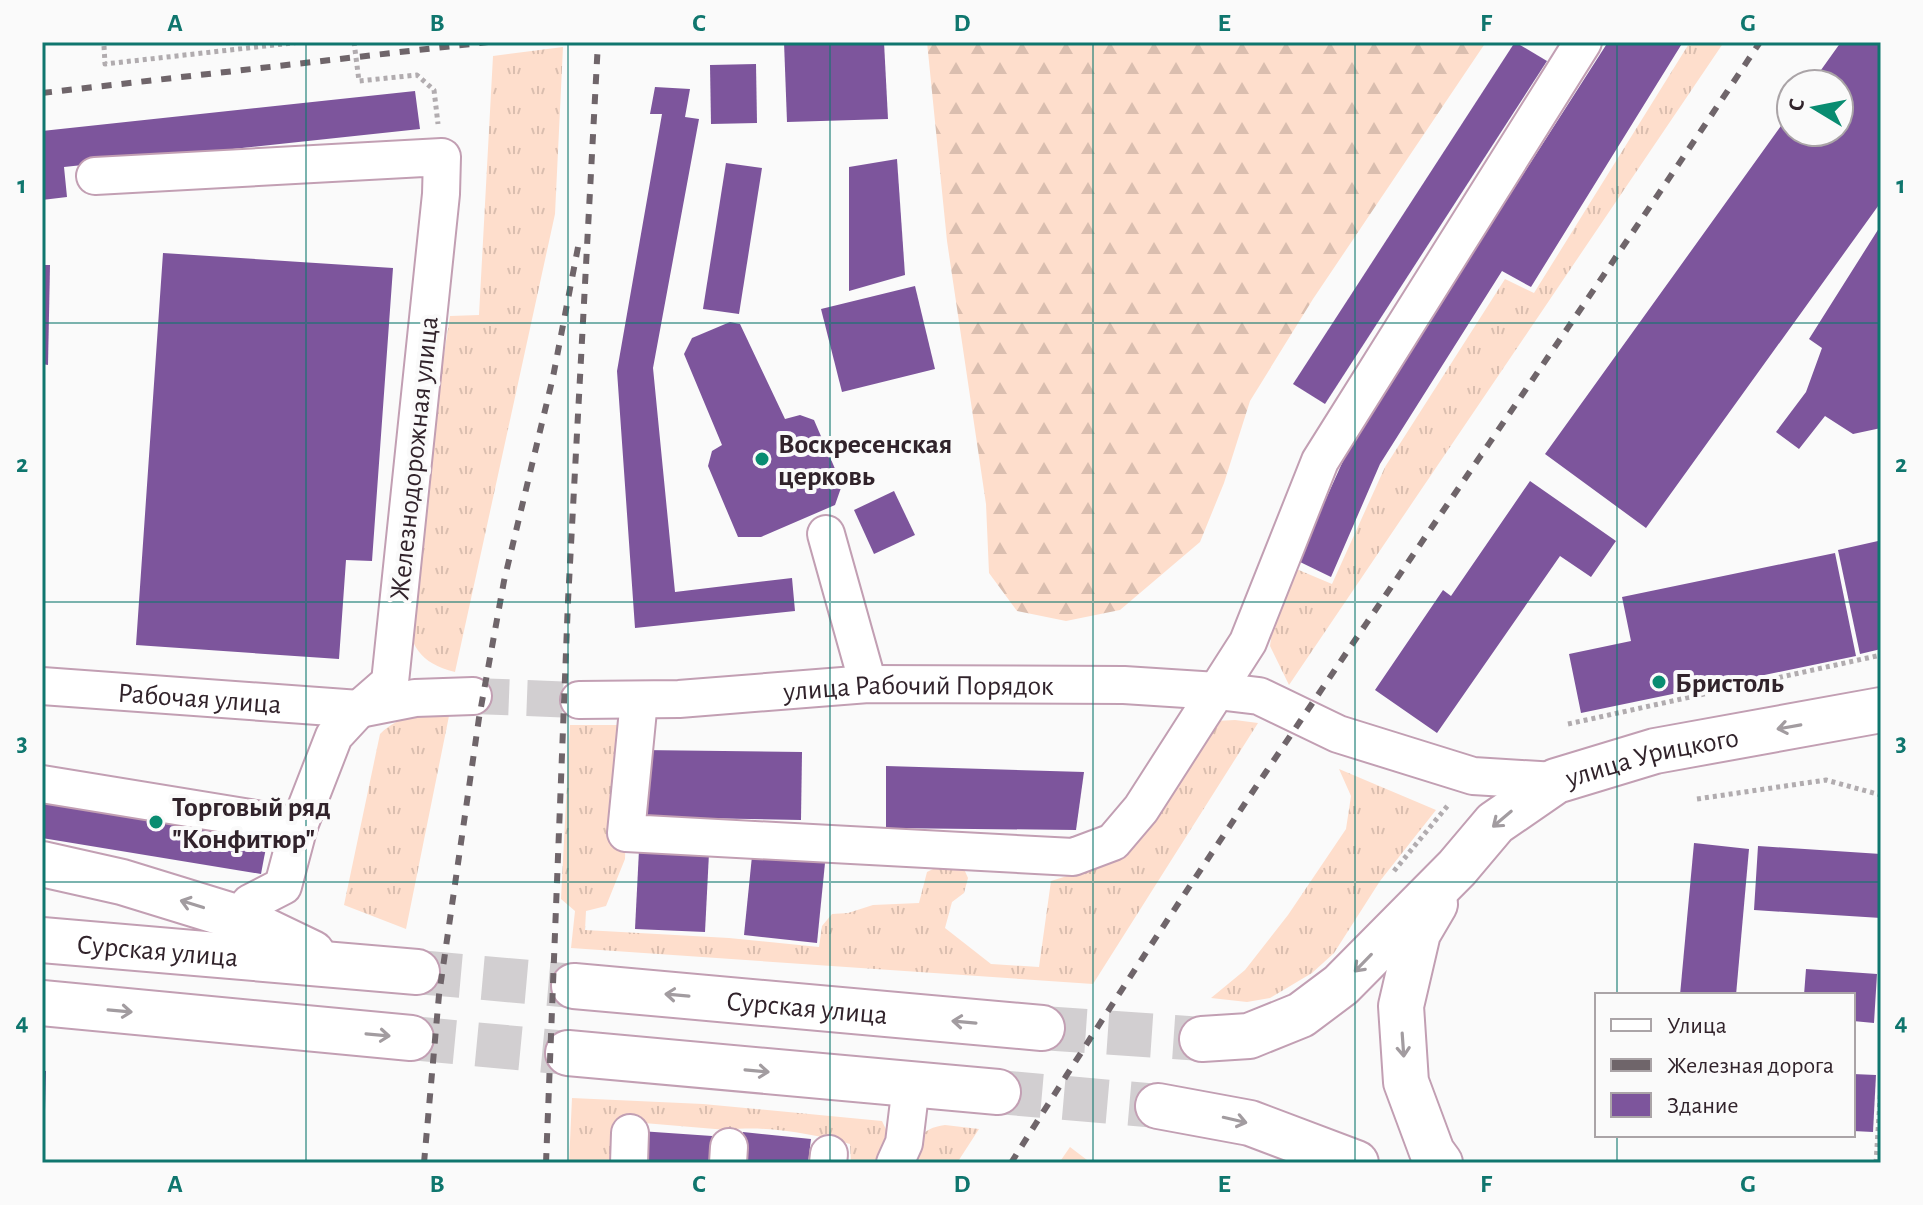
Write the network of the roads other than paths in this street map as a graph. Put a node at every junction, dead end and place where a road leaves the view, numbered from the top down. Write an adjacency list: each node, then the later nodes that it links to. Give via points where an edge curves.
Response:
1 (1583, 42): 6 (street, via 1320,461 1248,642)
2 (95, 176): 10 (street, Железнодорожная улица, via 442,157 390,682)
3 (826, 534): 4 (street)
4 (868, 684): 6 (street, улица Рабочий Порядок, via 1124,685); 9 (street, улица Рабочий Порядок)
5 (42, 686): 10 (street, Рабочая улица)
6 (1217, 691): 9 (street, via 1141,809 1113,842 1073,857 626,833); 12 (street, улица Рабочий Порядок, via 1259,696 1338,734 1473,776)
7 (473, 696): 10 (street, Рабочая улица, via 415,698)
8 (579, 700): 9 (street, улица Рабочий Порядок)
9 (639, 700)
10 (359, 709): 14 (street, Железнодорожная улица, via 334,736)
11 (1876, 713): 12 (main road, улица Урицкого, one-way to 12, via 1655,751)
12 (1556, 781): 15 (main road, улица Урицкого, one-way to 15, via 1495,823)
13 (42, 784): 14 (street)
14 (299, 826): 17 (street, Железнодорожная улица, via 283,886 250,903)
15 (1457, 868): 25 (main road, one-way to 25, via 1341,985 1301,1015 1249,1036); 32 (main road, one-way to 32, via 1418,933 1401,1006 1406,1082)
16 (62, 869): 17 (main road, one-way to 16)
17 (239, 918): 19 (main road)
18 (42, 940): 19 (main road, Сурская улица)
19 (341, 966): 20 (main road, Сурская улица)
20 (417, 972)
21 (574, 986): 23 (main road, Сурская улица, one-way to 21)
22 (42, 1003): 24 (main road, one-way to 24)
23 (1042, 1028)
24 (411, 1038)
25 (1202, 1039)
26 (568, 1053): 27 (main road, one-way to 27)
27 (911, 1085): 28 (main road); 30 (street, via 904,1143)
28 (998, 1092)
29 (1158, 1106): 31 (main road, one-way to 31, via 1250,1123)
30 (895, 1163)
31 (1356, 1163)
32 (1440, 1163)

